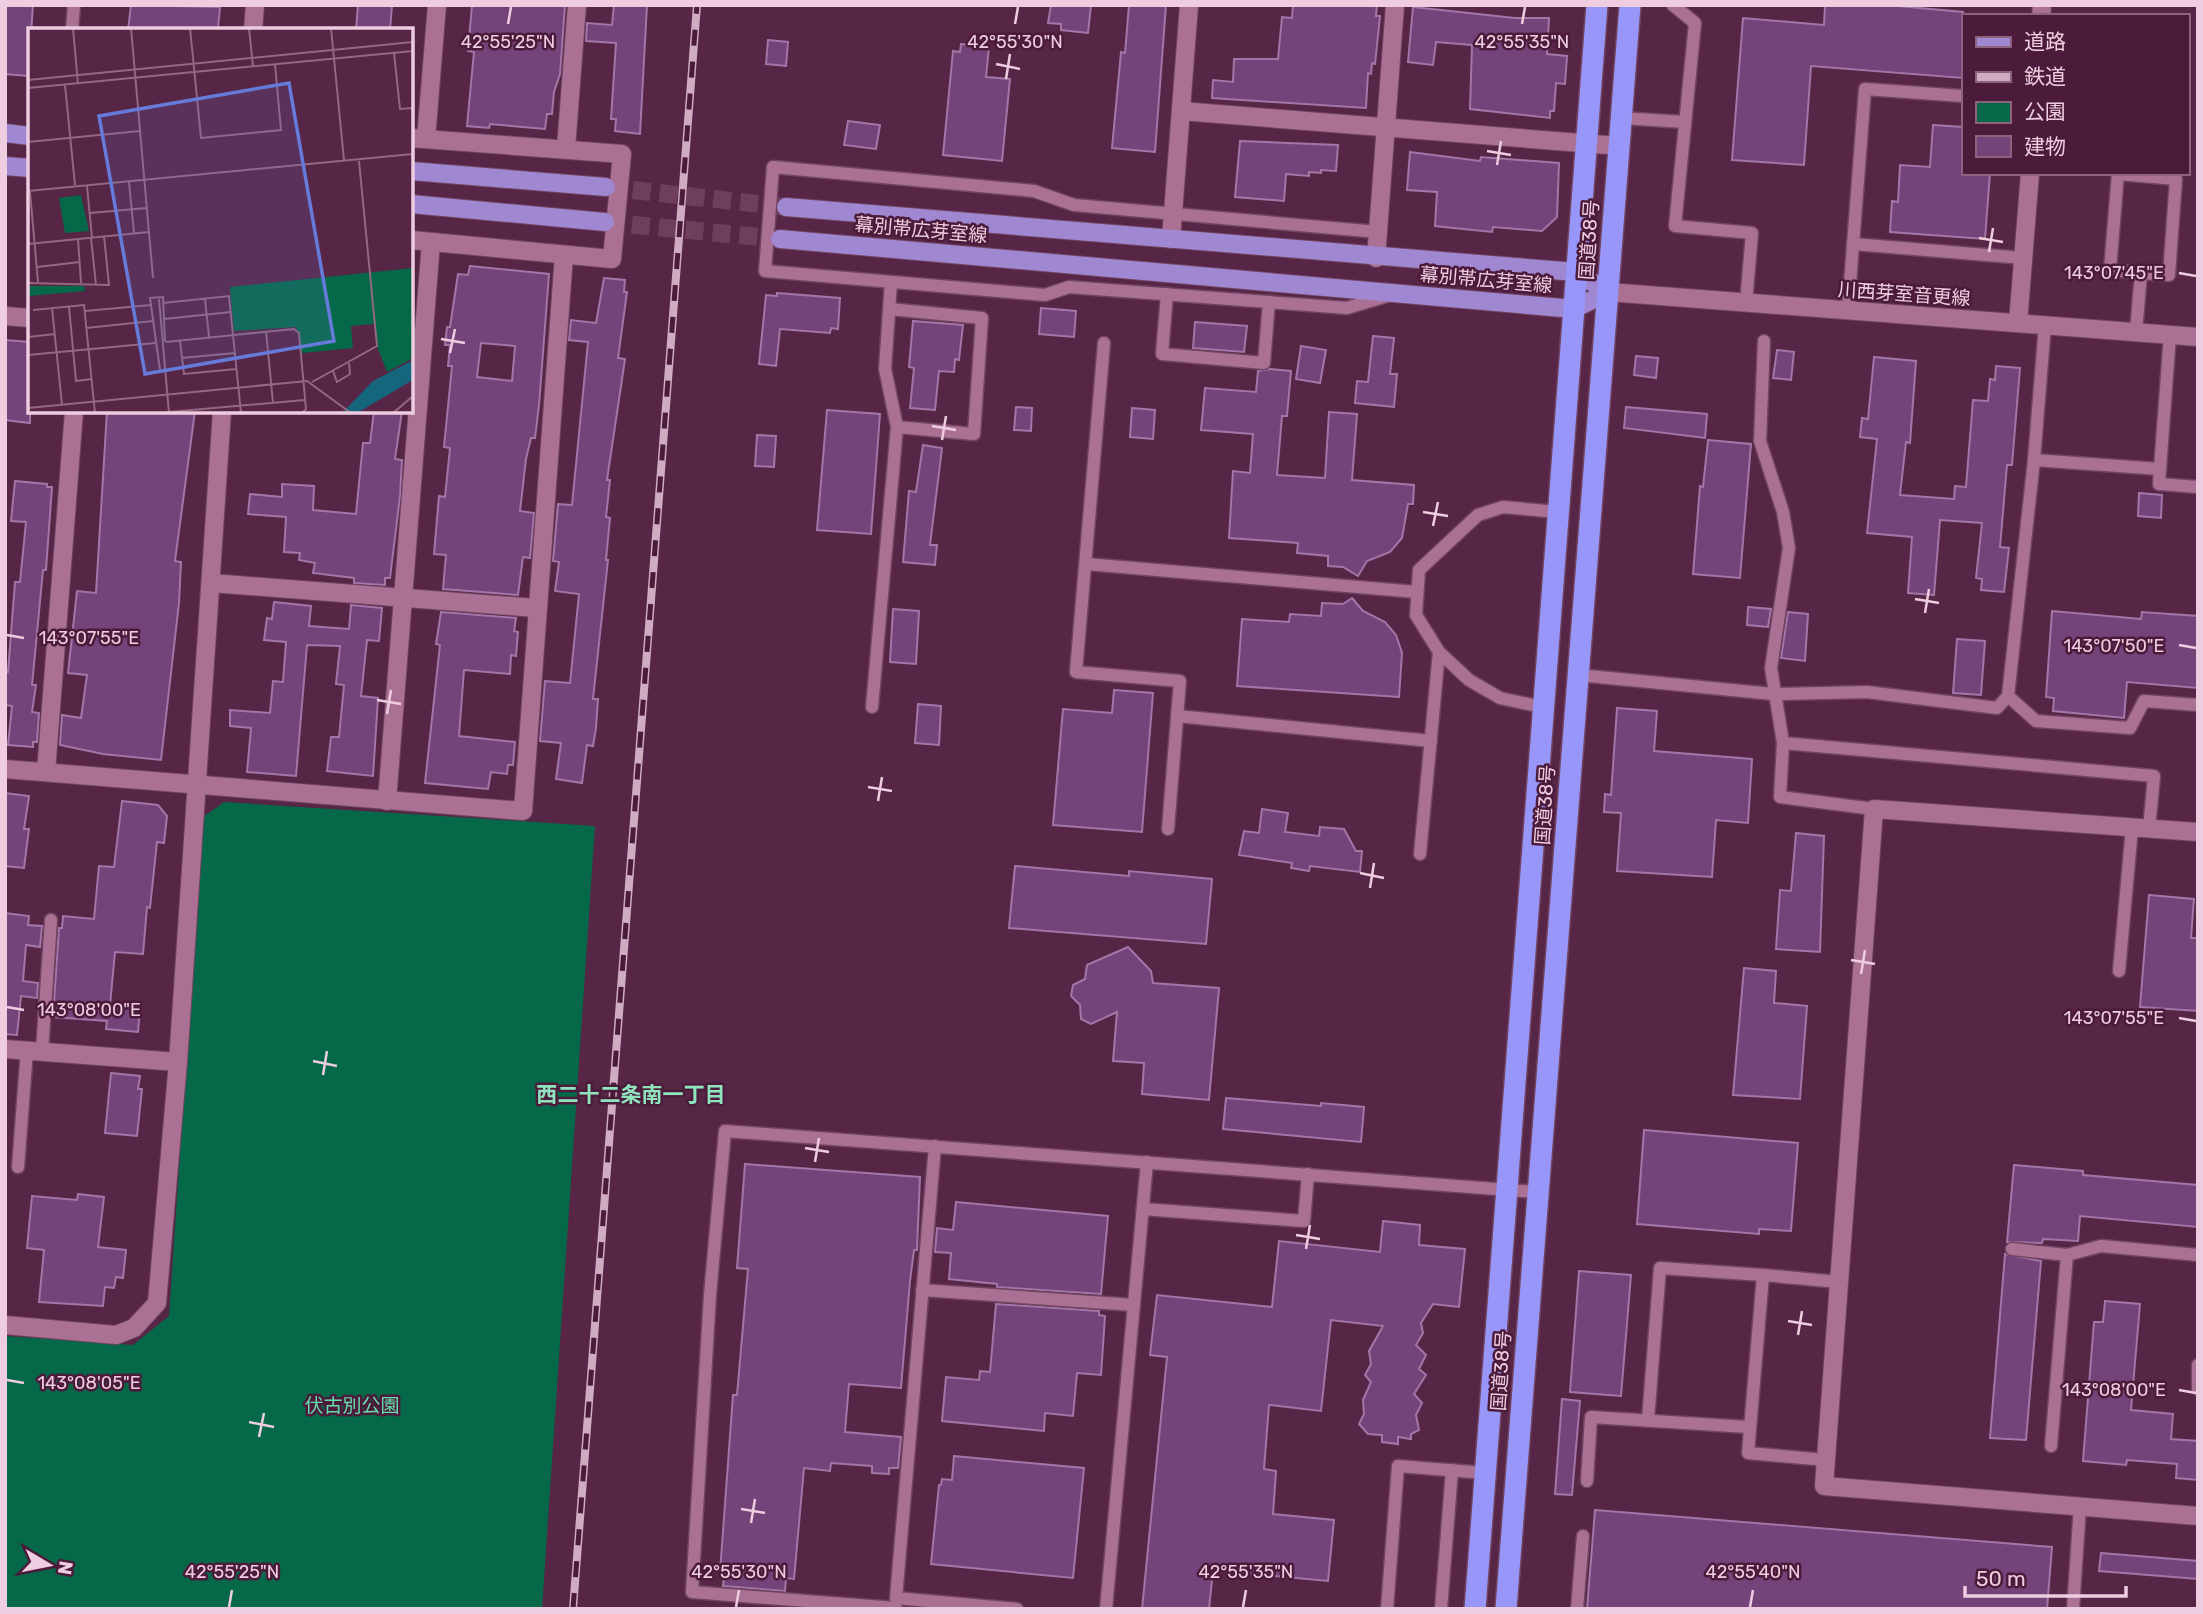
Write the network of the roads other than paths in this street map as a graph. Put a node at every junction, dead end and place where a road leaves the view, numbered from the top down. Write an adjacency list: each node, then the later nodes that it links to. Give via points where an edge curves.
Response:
1 (74, 5): 10 (lane)
2 (255, 5): 11 (street)
3 (437, 5): 17 (street)
4 (577, 5): 20 (street)
5 (1189, 5): 13 (street)
6 (1395, 5): 16 (street)
7 (1597, 5): 18 (highway, 国道38号)
8 (1630, 5): 14 (highway, 国道38号)
9 (1673, 5): 15 (lane, via 1695,23)
10 (72, 28)
11 (253, 28)
12 (1962, 96): 38 (lane, via 1865,89)
13 (1181, 111): 16 (street); 31 (street)
14 (1621, 118): 15 (lane); 19 (highway, 国道38号)
15 (1685, 122): 49 (lane, via 1675,226 1752,233)
16 (1386, 127): 18 (street); 33 (street)
17 (419, 139): 20 (street)
18 (1586, 143): 19 (street); 42 (highway, 国道38号)
19 (1619, 146): 45 (highway, 国道38号)
20 (566, 148): 39 (street, via 622,154 612,259)
21 (5, 166): 22 (main road); 27 (street)
22 (28, 168)
23 (413, 171): 28 (main road)
24 (2030, 175): 41 (street)
25 (2118, 175): 43 (lane, via 2110,270)
26 (2130, 175): 43 (lane, via 2176,179 2169,275)
27 (28, 177)
28 (606, 187)
29 (413, 204): 32 (main road)
30 (786, 207): 35 (main road, 幕別帯広芽室線)
31 (1173, 213): 33 (lane); 35 (street); 44 (lane, via 1074,205 1034,191 773,167 765,271)
32 (605, 222)
33 (1378, 232): 40 (street)
34 (780, 239): 46 (main road, 幕別帯広芽室線)
35 (1171, 239): 40 (main road, 幕別帯広芽室線)
36 (413, 240): 37 (street)
37 (431, 242): 39 (street); 72 (street)
38 (1853, 244): 41 (lane); 52 (lane)
39 (564, 255): 73 (street)
40 (1376, 258): 42 (main road, 幕別帯広芽室線)
41 (2023, 258): 55 (street)
42 (1577, 272): 45 (main road, 幕別帯広芽室線); 51 (highway, 国道38号)
43 (2141, 273): 57 (lane)
44 (891, 282): 47 (lane, via 1045,295 1069,287); 50 (lane)
45 (1608, 292): 49 (street, 川西芽室音更線); 51 (main road, 幕別帯広芽室線); 75 (highway, 国道38号)
46 (1397, 293): 48 (lane, via 1348,308); 51 (main road, 幕別帯広芽室線)
47 (1167, 294): 48 (lane); 48 (lane, via 1162,354 1264,363)
48 (1269, 302)
49 (1746, 303): 52 (street, 川西芽室音更線)
50 (890, 309): 64 (lane, via 885,369); 64 (lane, via 982,318 974,434)
51 (1574, 309): 68 (highway, 国道38号)
52 (1848, 310): 55 (street, 川西芽室音更線)
53 (5, 316): 54 (street)
54 (28, 318)
55 (2018, 323): 56 (street, 川西芽室音更線)
56 (2045, 325): 57 (street, 川西芽室音更線); 65 (lane)
57 (2136, 332): 58 (street, 川西芽室音更線)
58 (2170, 335): 59 (street, 川西芽室音更線); 66 (lane)
59 (2198, 337)
60 (1764, 341): 76 (lane, via 1760,441 1783,512 1789,548 1771,668)
61 (1104, 343): 69 (lane)
62 (74, 413): 85 (street)
63 (222, 413): 70 (street)
64 (897, 427): 79 (lane)
65 (2034, 460): 66 (lane); 77 (lane)
66 (2160, 469): 67 (lane, via 2159,484)
67 (2198, 487)
68 (1558, 512): 71 (lane, via 1503,507 1478,515 1419,570); 80 (highway, 国道38号)
69 (1086, 564): 71 (lane); 81 (lane, via 1076,672 1180,681)
70 (211, 583): 72 (street); 86 (street)
71 (1418, 592): 74 (lane, via 1416,615)
72 (401, 596): 73 (street); 87 (street)
73 (536, 608): 87 (street, via 523,811)
74 (1439, 652): 80 (lane, via 1469,680 1500,698); 82 (lane)
75 (1578, 675): 76 (lane); 103 (highway, 国道38号)
76 (1773, 694): 77 (lane, via 1867,692 1997,708); 83 (lane)
77 (2008, 696): 78 (lane, via 2036,721 2130,728 2144,701)
78 (2198, 705)
79 (872, 707)
80 (1542, 707): 102 (highway, 国道38号)
81 (1177, 716): 82 (lane); 90 (lane)
82 (1431, 741): 92 (lane)
83 (1783, 743): 88 (lane, via 1780,797); 89 (lane, via 2154,776)
84 (5, 769): 85 (street)
85 (46, 772): 86 (street)
86 (195, 784): 87 (street); 97 (street)
87 (387, 801)
88 (1874, 809): 89 (street); 109 (street)
89 (2140, 828): 91 (street); 94 (lane)
90 (1168, 829)
91 (2198, 832)
92 (1420, 855)
93 (51, 920): 96 (lane)
94 (2119, 971)
95 (5, 1049): 96 (street)
96 (34, 1051): 97 (street); 100 (lane)
97 (178, 1062): 112 (street, via 157,1303 134,1328 116,1335)
98 (935, 1146): 99 (lane); 110 (lane); 125 (lane, via 725,1131 710,1295 692,1592)
99 (1147, 1162): 101 (lane); 104 (lane)
100 (18, 1167)
101 (1308, 1174): 102 (lane); 104 (lane, via 1304,1222)
102 (1508, 1188): 103 (lane); 120 (highway, 国道38号)
103 (1537, 1192): 131 (highway, 国道38号)
104 (1143, 1209): 111 (lane)
105 (2012, 1249): 106 (lane)
106 (2067, 1255): 107 (lane, via 2101,1246); 117 (lane)
107 (2198, 1255)
108 (1763, 1275): 109 (lane); 115 (lane, via 1660,1268); 116 (lane)
109 (1839, 1282): 118 (street)
110 (922, 1290): 111 (lane); 125 (lane)
111 (1134, 1305): 127 (lane)
112 (5, 1325)
113 (2198, 1365): 114 (lane)
114 (2198, 1389)
115 (1648, 1420): 116 (lane); 121 (lane, via 1591,1417)
116 (1748, 1426): 118 (lane, via 1748,1453)
117 (2051, 1446)
118 (1826, 1460): 122 (street, via 1824,1486)
119 (1452, 1470): 120 (lane); 128 (lane, via 1398,1466); 129 (lane)
120 (1486, 1473): 130 (highway, 国道38号)
121 (1587, 1481)
122 (2080, 1506): 123 (street); 133 (lane)
123 (2198, 1516)
124 (1583, 1536): 132 (lane)
125 (896, 1605): 126 (lane)
126 (1017, 1609)
127 (1106, 1609)
128 (1387, 1609)
129 (1441, 1609)
130 (1475, 1609)
131 (1506, 1609)
132 (1577, 1609)
133 (2073, 1609)

